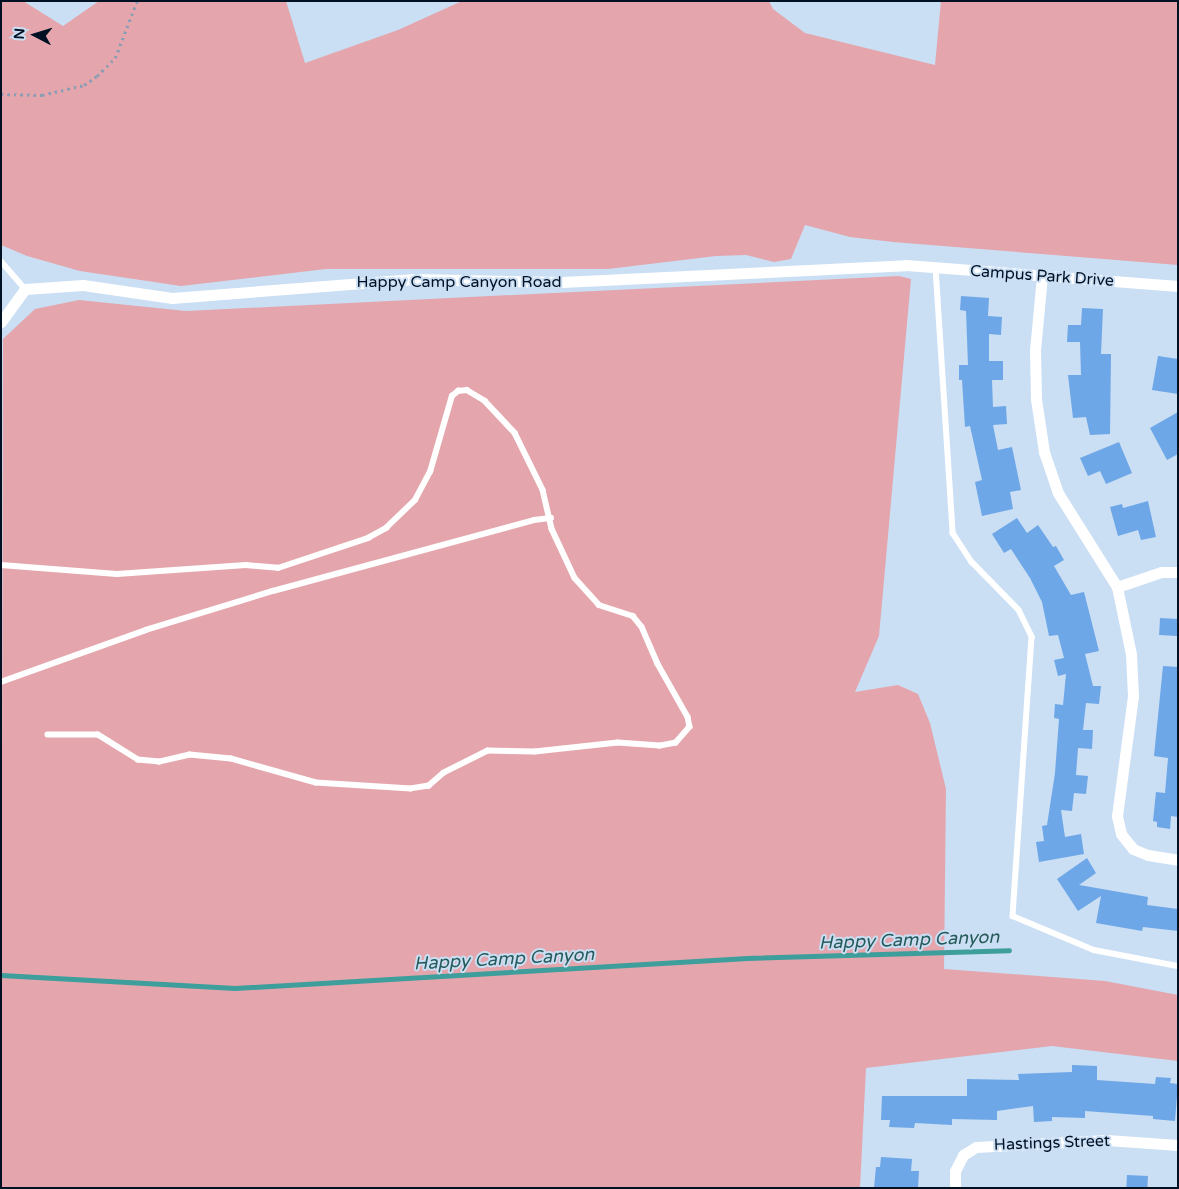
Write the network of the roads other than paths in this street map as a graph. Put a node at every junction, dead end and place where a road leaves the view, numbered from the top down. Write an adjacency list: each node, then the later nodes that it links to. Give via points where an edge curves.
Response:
1 (1, 261): 6 (lane)
2 (906, 265): 3 (street, Campus Park Drive); 6 (street, Happy Camp Canyon Road, via 562,282 414,279 172,298 83,285)
3 (936, 268): 4 (street, Campus Park Drive); 15 (lane, via 953,533 972,562 1019,610 1032,638 1013,916 1094,950)
4 (1042, 276): 5 (street, Campus Park Drive); 11 (street, via 1036,399 1044,452 1058,493)
5 (1178, 286)
6 (25, 289): 7 (street)
7 (1, 322)
8 (552, 518): 9 (lane, via 543,490 515,433 485,401 467,390 452,396 430,472 415,500 386,528 368,538 278,568 246,565 117,574); 12 (lane, via 534,520 273,591 146,630); 13 (lane, via 552,529 564,555 588,595 598,605 633,616 642,627 658,664 688,717 690,727 676,743 660,746 618,743 535,752 488,751 444,773 430,786 411,789 316,783 231,759 190,755 160,762 138,760 98,735)
9 (1, 565)
10 (1178, 572): 11 (street, via 1161,572)
11 (1117, 587): 14 (street, via 1127,627 1133,696 1116,816 1121,834 1133,849)
12 (1, 682)
13 (48, 735)
14 (1178, 860)
15 (1178, 966)
16 (1178, 1145): 17 (street, Hastings Street, via 1107,1140 976,1147 963,1155 955,1171)
17 (955, 1188)

